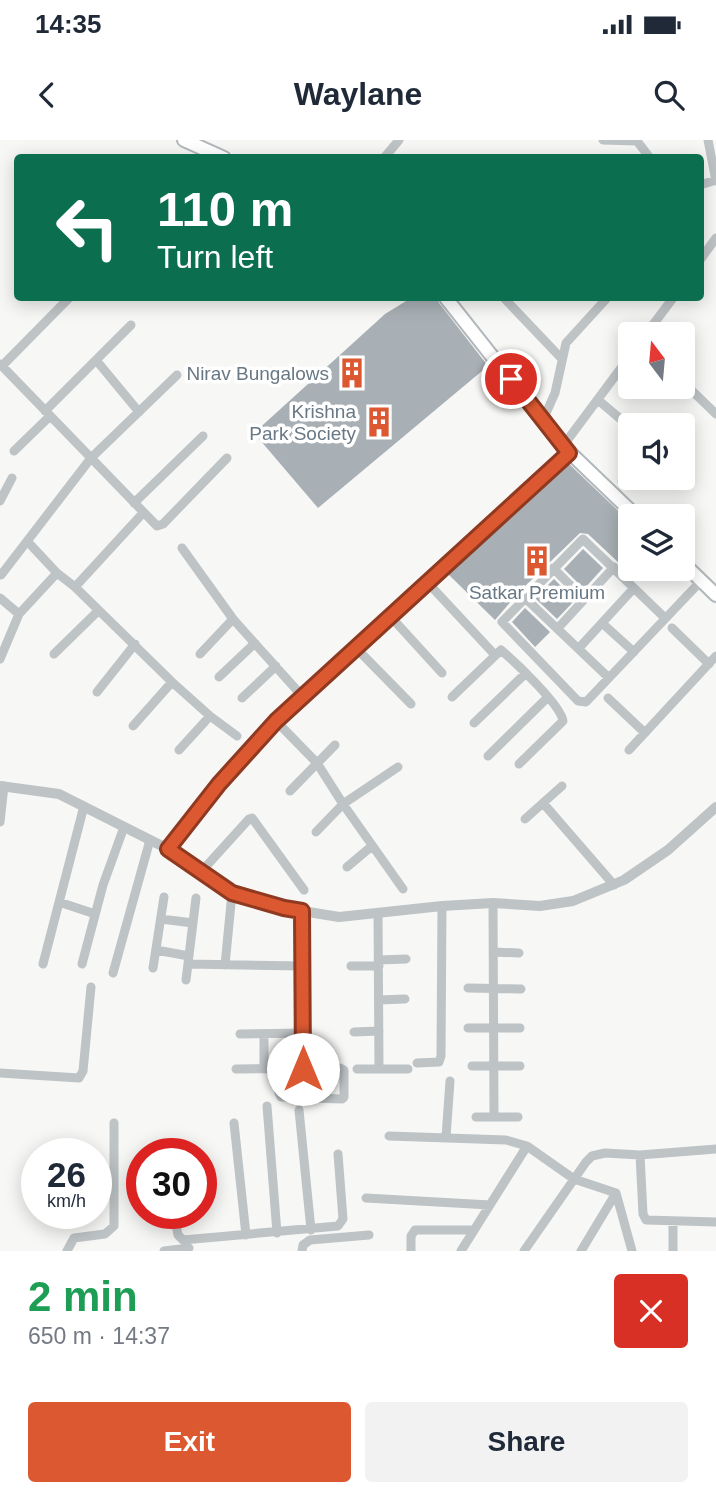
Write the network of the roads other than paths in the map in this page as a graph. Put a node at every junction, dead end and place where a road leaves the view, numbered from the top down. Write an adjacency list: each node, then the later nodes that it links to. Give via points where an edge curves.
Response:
1 (184, 140): 7 (main road)
2 (399, 140): 8 (street)
3 (603, 140): 6 (street)
4 (635, 140): 6 (street); 9 (street)
5 (708, 140): 10 (street)
6 (621, 141)
7 (215, 154)
8 (387, 154)
9 (647, 154)
10 (716, 181)
11 (716, 238): 12 (street)
12 (704, 254)
13 (66, 301): 22 (street)
14 (448, 301): 32 (main road)
15 (507, 301): 20 (street)
16 (604, 301): 20 (street, via 570,337)
17 (671, 301): 18 (street)
18 (655, 322)
19 (131, 325): 21 (street)
20 (562, 359): 32 (street, via 555,393)
21 (96, 360): 28 (street); 29 (street)
22 (3, 367): 25 (street); 29 (street)
23 (618, 372): 27 (street)
24 (177, 375): 28 (street)
25 (0, 380)
26 (695, 394): 30 (street)
27 (598, 400): 31 (street); 34 (street)
28 (139, 412): 36 (street)
29 (47, 414): 35 (street); 36 (street)
30 (716, 414)
31 (618, 417)
32 (542, 420): 34 (main road)
33 (203, 436): 40 (street)
34 (566, 449): 41 (main road); 51 (street)
35 (14, 452)
36 (91, 458): 40 (street); 43 (street)
37 (227, 458): 42 (street, via 163,524 155,525)
38 (12, 478): 39 (street)
39 (0, 501)
40 (134, 503): 42 (street)
41 (623, 504)
42 (143, 513): 52 (street)
43 (27, 541): 47 (street); 48 (street)
44 (182, 548): 62 (street)
45 (614, 567): 46 (street, via 583,539); 53 (street); 57 (street)
46 (552, 568): 55 (street); 57 (street)
47 (57, 573): 52 (street); 59 (street)
48 (0, 575)
49 (695, 575): 50 (main road)
50 (701, 581): 54 (main road); 61 (street)
51 (428, 583): 60 (street); 73 (street)
52 (75, 587): 58 (street)
53 (634, 588): 61 (street); 63 (street)
54 (716, 595)
55 (524, 597): 64 (street); 80 (street, via 503,618 504,626 578,701 586,702)
56 (0, 598): 59 (street)
57 (584, 599): 64 (street)
58 (97, 611): 67 (street); 71 (street)
59 (19, 614): 74 (street)
60 (391, 617): 69 (street); 77 (street)
61 (666, 618): 70 (street)
62 (233, 619): 66 (street); 72 (street)
63 (602, 623): 68 (street); 70 (street)
64 (558, 628): 68 (street)
65 (672, 628): 75 (street)
66 (255, 643): 76 (street); 79 (street)
67 (135, 644): 81 (street); 82 (street)
68 (579, 648): 80 (street)
69 (357, 649): 83 (street); 88 (street)
70 (634, 652): 80 (street)
71 (54, 654)
72 (200, 654)
73 (495, 655): 78 (street, via 501,650); 84 (street)
74 (0, 659)
75 (713, 660): 93 (street)
76 (276, 666): 83 (street); 86 (street)
77 (443, 673)
78 (526, 673): 85 (street); 91 (street)
79 (219, 677)
80 (609, 678)
81 (172, 682): 89 (street); 92 (street)
82 (97, 692)
83 (303, 697): 90 (street)
84 (452, 697)
85 (548, 697): 98 (street); 100 (street, via 563,721)
86 (242, 698)
87 (608, 698): 93 (street)
88 (411, 704)
89 (210, 716): 94 (street); 96 (street)
90 (276, 721): 99 (street); 115 (street)
91 (474, 723)
92 (132, 726)
93 (645, 733): 97 (street)
94 (237, 736)
95 (335, 745): 99 (street)
96 (179, 750)
97 (629, 750)
98 (488, 756)
99 (317, 763): 104 (street); 106 (street)
100 (519, 764)
101 (398, 767): 106 (street)
102 (2, 786): 107 (street, via 59,794); 110 (street)
103 (562, 786): 105 (street)
104 (289, 791)
105 (543, 803): 109 (street); 118 (street)
106 (343, 804): 112 (street); 114 (street)
107 (84, 806): 111 (street); 124 (street)
108 (716, 807): 118 (street, via 668,850)
109 (525, 819)
110 (0, 822)
111 (124, 827): 113 (street); 129 (street)
112 (316, 832)
113 (150, 840): 115 (street); 144 (street)
114 (372, 846): 116 (street); 119 (street)
115 (168, 849): 117 (street)
116 (347, 867)
117 (200, 873): 120 (street, via 252,818); 121 (street)
118 (614, 885): 125 (street, via 573,901 540,906)
119 (403, 889)
120 (304, 890)
121 (232, 893): 127 (street); 140 (street)
122 (164, 897): 130 (street)
123 (196, 898): 131 (street)
124 (59, 902): 129 (street); 138 (street)
125 (493, 904): 126 (street); 133 (street)
126 (442, 906): 128 (street); 160 (street, via 441,1056 436,1063)
127 (302, 911): 128 (street, via 339,917); 141 (street)
128 (379, 913): 137 (street)
129 (95, 914): 139 (street)
130 (161, 919): 131 (street); 132 (street)
131 (193, 923): 136 (street)
132 (156, 950): 136 (street); 143 (street)
133 (493, 952): 134 (street); 148 (street)
134 (519, 953)
135 (406, 959): 137 (street)
136 (189, 960): 140 (street); 145 (street)
137 (379, 963): 142 (street); 151 (street)
138 (43, 964)
139 (82, 964)
140 (225, 965): 141 (street)
141 (303, 966): 157 (street)
142 (351, 966)
143 (153, 968)
144 (113, 973)
145 (186, 980)
146 (91, 987): 171 (street, via 79,1078)
147 (468, 988): 148 (street)
148 (493, 988): 149 (street); 153 (street)
149 (521, 989)
150 (405, 999): 151 (street)
151 (379, 1000): 155 (street)
152 (468, 1028): 153 (street)
153 (494, 1028): 154 (street); 162 (street)
154 (520, 1028)
155 (379, 1031): 156 (street); 169 (street)
156 (354, 1032)
157 (303, 1033): 159 (street); 167 (street)
158 (240, 1034): 159 (street)
159 (264, 1034): 165 (street)
160 (417, 1063)
161 (472, 1066): 162 (street)
162 (494, 1066): 163 (street); 176 (street)
163 (520, 1066)
164 (236, 1069): 165 (street)
165 (264, 1069): 166 (street)
166 (279, 1069): 167 (street); 167 (street, via 281,1097 344,1097 344,1070)
167 (303, 1069)
168 (357, 1069): 169 (street)
169 (379, 1069): 170 (street)
170 (408, 1069)
171 (0, 1073)
172 (450, 1081): 181 (street)
173 (267, 1106): 195 (street)
174 (299, 1110): 193 (street)
175 (476, 1117): 176 (street)
176 (494, 1117): 177 (street)
177 (518, 1117)
178 (114, 1122): 199 (street, via 114,1226 109,1233 74,1238)
179 (234, 1123): 197 (street)
180 (389, 1136): 181 (street)
181 (446, 1138): 182 (street, via 506,1140)
182 (527, 1146): 186 (street); 189 (street)
183 (716, 1149): 185 (street)
184 (338, 1154): 193 (street, via 343,1222)
185 (640, 1155): 186 (street, via 598,1154); 190 (street, via 644,1217)
186 (574, 1179): 187 (street); 204 (street)
187 (616, 1193): 205 (street); 206 (street)
188 (366, 1198): 189 (street)
189 (490, 1205): 194 (street)
190 (673, 1221): 191 (street); 207 (street)
191 (716, 1222)
192 (177, 1229): 198 (street)
193 (311, 1230): 195 (street)
194 (474, 1230): 202 (street, via 415,1230); 203 (street)
195 (277, 1233): 197 (street)
196 (369, 1234): 201 (street, via 310,1240)
197 (246, 1235): 198 (street)
198 (188, 1247): 200 (street)
199 (67, 1251)
200 (164, 1251)
201 (302, 1251)
202 (411, 1251)
203 (461, 1251)
204 (524, 1251)
205 (581, 1251)
206 (632, 1251)
207 (673, 1251)

